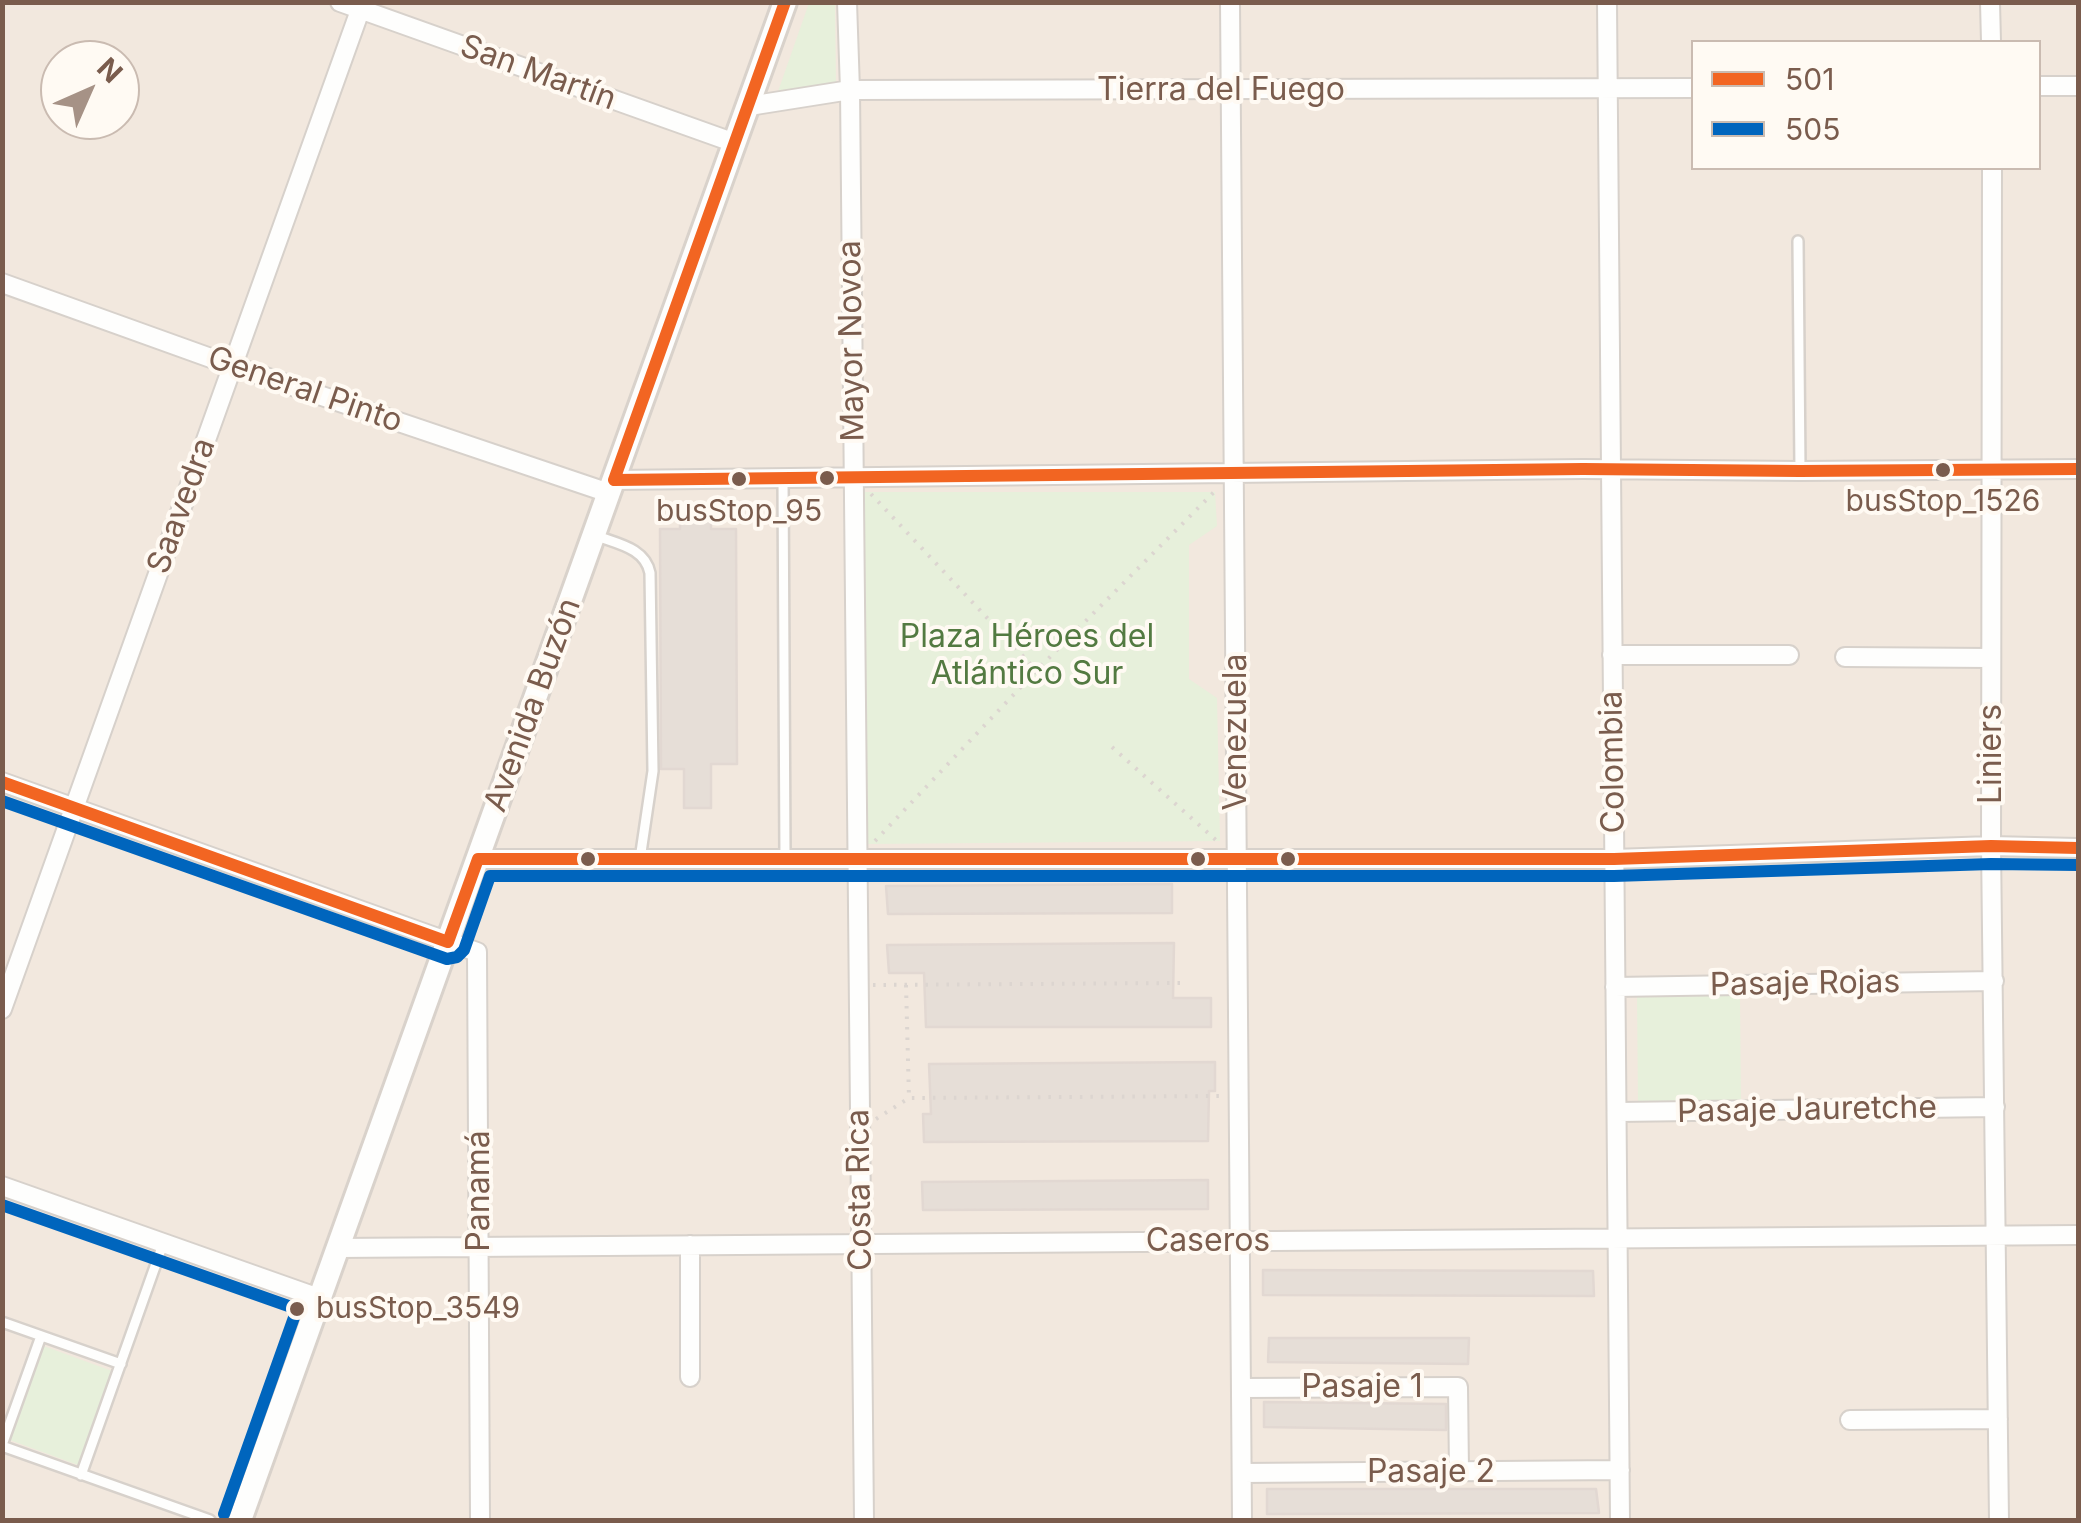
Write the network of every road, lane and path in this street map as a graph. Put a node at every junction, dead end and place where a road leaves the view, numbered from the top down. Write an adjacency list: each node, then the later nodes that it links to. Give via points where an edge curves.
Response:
1 (340, 2): 7 (street, San Martín)
2 (786, 2): 15 (main road, Avenida Buzón)
3 (847, 2): 13 (street, Mayor Novoa)
4 (1230, 2): 14 (street, Venezuela)
5 (1607, 2): 12 (street, Colombia)
6 (1990, 2): 8 (street)
7 (362, 6): 16 (street, San Martín); 20 (street, Saavedra)
8 (1991, 40)
9 (2041, 86): 10 (street)
10 (2078, 86)
11 (1691, 88): 12 (street, Tierra del Fuego)
12 (1608, 89): 14 (street, Tierra del Fuego); 21 (street, Colombia)
13 (850, 90): 14 (street, Tierra del Fuego); 15 (street, Tierra del Fuego); 26 (street, Mayor Novoa)
14 (1231, 90): 25 (street, Venezuela)
15 (749, 106): 16 (main road, Avenida Buzón)
16 (736, 143): 28 (main road, Avenida Buzón)
17 (1992, 170): 22 (street, Liniers)
18 (1798, 241): 24 (lane)
19 (2, 283): 20 (street, General Pinto)
20 (232, 366): 28 (street, General Pinto); 37 (street, Saavedra)
21 (1610, 468): 24 (street, General Pinto); 25 (street, General Pinto); 30 (street, Colombia)
22 (1991, 469): 23 (street, General Pinto); 24 (street, General Pinto); 33 (street, Liniers)
23 (2078, 469)
24 (1800, 471)
25 (1234, 472): 26 (street, General Pinto); 34 (path); 40 (street, Venezuela)
26 (854, 476): 27 (street, General Pinto); 34 (path); 45 (street, Mayor Novoa)
27 (784, 477): 28 (street, General Pinto); 44 (lane)
28 (612, 486): 29 (main road, Avenida Buzón)
29 (594, 535): 41 (main road, Avenida Buzón); 42 (lane, via 639,552 650,573 652,771)
30 (1612, 655): 31 (street); 43 (street, Colombia)
31 (1789, 655)
32 (1845, 657): 33 (street)
33 (1991, 658): 38 (street, Liniers)
34 (1036, 671): 45 (path)
35 (1112, 747): 40 (path)
36 (2, 782): 37 (street)
37 (74, 808): 46 (street); 52 (street, Saavedra)
38 (1991, 846): 39 (street); 43 (street); 47 (street, Liniers)
39 (2078, 848)
40 (1237, 858): 43 (street); 45 (street); 53 (street, Venezuela)
41 (478, 859): 42 (street); 46 (main road, Avenida Buzón)
42 (640, 859): 44 (street)
43 (1614, 859): 51 (street, Colombia)
44 (785, 860): 45 (street)
45 (857, 860): 50 (street, Costa Rica)
46 (448, 942): 66 (street, Panamá, via 478,952); 67 (main road, Avenida Buzón)
47 (1994, 981): 51 (street, Pasaje Rojas); 55 (street, Liniers)
48 (1181, 982): 49 (path)
49 (906, 984): 50 (path); 54 (path)
50 (858, 985): 57 (street, Costa Rica)
51 (1616, 987): 56 (street, Colombia)
52 (2, 1009)
53 (1239, 1095): 54 (path); 62 (street, Venezuela)
54 (909, 1098): 57 (path)
55 (1995, 1107): 56 (street, Pasaje Jauretche); 60 (street, Liniers)
56 (1618, 1112): 61 (street, Colombia)
57 (860, 1130): 64 (street, Costa Rica)
58 (2, 1186): 63 (street)
59 (2078, 1235): 60 (street, Caseros)
60 (1996, 1236): 61 (street, Caseros); 74 (street, Liniers)
61 (1618, 1238): 62 (street, Caseros); 77 (street, Colombia)
62 (1240, 1241): 64 (street, Caseros); 73 (street, Venezuela)
63 (163, 1244): 68 (street); 71 (lane)
64 (861, 1244): 65 (street, Caseros); 84 (street, Costa Rica)
65 (690, 1245): 66 (street, Caseros); 72 (street)
66 (479, 1246): 67 (street, Caseros); 83 (street, Panamá)
67 (337, 1248): 68 (main road, Avenida Buzón)
68 (319, 1298): 82 (main road, Avenida Buzón)
69 (2, 1322): 70 (lane)
70 (41, 1336): 71 (lane); 76 (lane)
71 (120, 1364): 80 (lane)
72 (690, 1377)
73 (1241, 1388): 78 (street, Pasaje 1, via 1458,1387); 79 (street, Venezuela)
74 (1998, 1419): 75 (street); 87 (street, Liniers)
75 (1850, 1420)
76 (2, 1446): 80 (lane)
77 (1620, 1470): 78 (street, Pasaje 2); 86 (street, Colombia)
78 (1459, 1471): 79 (street, Pasaje 2)
79 (1242, 1473): 85 (street, Venezuela)
80 (82, 1474): 81 (lane)
81 (210, 1520)
82 (240, 1520)
83 (480, 1520)
84 (864, 1520)
85 (1242, 1520)
86 (1620, 1520)
87 (1999, 1520)

